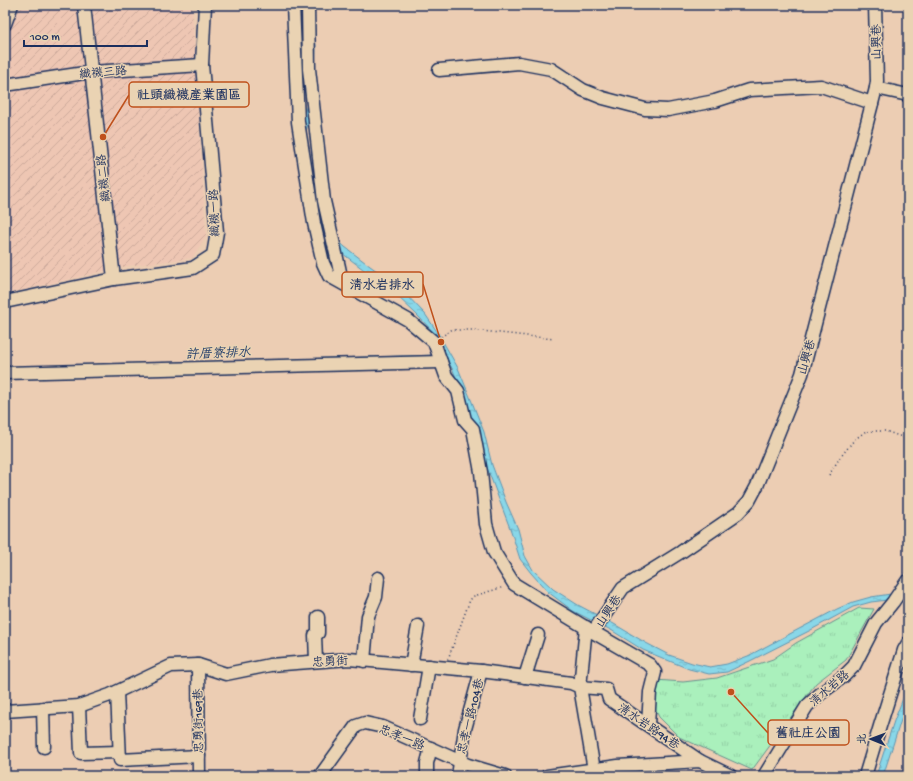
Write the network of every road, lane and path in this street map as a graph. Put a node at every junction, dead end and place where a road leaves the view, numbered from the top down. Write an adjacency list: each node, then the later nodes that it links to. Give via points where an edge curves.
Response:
1 (12, 5): 7 (street)
2 (84, 5): 10 (street, 織襪二路)
3 (205, 5): 8 (street, 織襪一路)
4 (293, 5): 16 (street, via 298,122 314,223 323,263 329,276)
5 (308, 5): 16 (street, via 309,69 324,201)
6 (875, 5): 12 (street, 山興巷)
7 (5, 24)
8 (202, 65): 10 (street, 織襪三路); 15 (street, 織襪一路, via 217,232 213,255 193,268)
9 (439, 70): 14 (street, via 519,63 551,69 583,90 645,110 668,110 714,101 749,90 821,86)
10 (91, 72): 11 (street, 織襪三路); 15 (street, 織襪二路)
11 (5, 85)
12 (876, 88): 13 (street); 14 (street, 山興巷)
13 (908, 95)
14 (872, 103): 29 (street, 山興巷, via 802,374 749,501 738,513 623,588)
15 (114, 279): 17 (street, 織襪一路)
16 (342, 282): 19 (street, via 408,320)
17 (5, 302)
18 (554, 339): 19 (path, via 451,330)
19 (434, 342): 20 (street)
20 (442, 362): 21 (street); 26 (street, via 446,376 458,391 465,420 473,429 481,472 486,524 494,552)
21 (5, 373)
22 (908, 439): 23 (path, via 885,431 866,431 854,440)
23 (829, 475)
24 (378, 578): 32 (street, via 376,597 368,616)
25 (908, 580): 61 (street, 清水岩路, via 876,623 854,666 807,706)
26 (514, 584): 29 (street); 37 (path, via 474,596 470,600)
27 (318, 617): 33 (street, via 318,633 315,636)
28 (418, 626): 35 (street)
29 (590, 630): 40 (street); 46 (street, via 650,665 655,672 650,692)
30 (538, 635): 39 (street)
31 (908, 642): 62 (street)
32 (364, 661): 33 (street, 忠勇街, via 349,659); 35 (street, 忠勇街)
33 (316, 662): 34 (street, 忠勇街, via 270,665 226,674)
34 (198, 665): 41 (street, 忠勇街, via 171,666); 50 (street, 忠勇街169巷)
35 (411, 665): 36 (street, 忠勇街)
36 (429, 666): 37 (street, 忠勇街); 45 (street)
37 (445, 668): 38 (street, 忠勇街)
38 (481, 672): 39 (street, 忠勇街); 51 (street, 忠孝一路104巷, via 465,729)
39 (525, 677): 40 (street, 忠勇街, via 571,683)
40 (580, 687): 46 (street, 清水岩路94巷, via 606,689 609,699); 53 (street)
41 (117, 692): 42 (street, 忠勇街); 49 (street)
42 (79, 706): 43 (street, 忠勇街); 49 (street, via 81,753)
43 (43, 708): 44 (street, 忠勇街); 47 (street)
44 (5, 711)
45 (420, 720)
46 (648, 725): 52 (street, 清水岩路94巷)
47 (44, 747)
48 (431, 748): 51 (street, 忠孝一路); 55 (street, 忠孝一路, via 383,727 365,723 356,726); 56 (street)
49 (120, 756): 50 (street)
50 (199, 756): 54 (street, 忠勇街169巷)
51 (460, 761): 57 (street, 忠孝一路104巷); 58 (street, 忠孝一路)
52 (700, 761): 53 (street, via 618,766); 60 (street)
53 (594, 773): 59 (street)
54 (199, 776)
55 (320, 776)
56 (427, 776)
57 (458, 776)
58 (505, 776)
59 (547, 776)
60 (731, 776)
61 (764, 776)
62 (865, 776)

